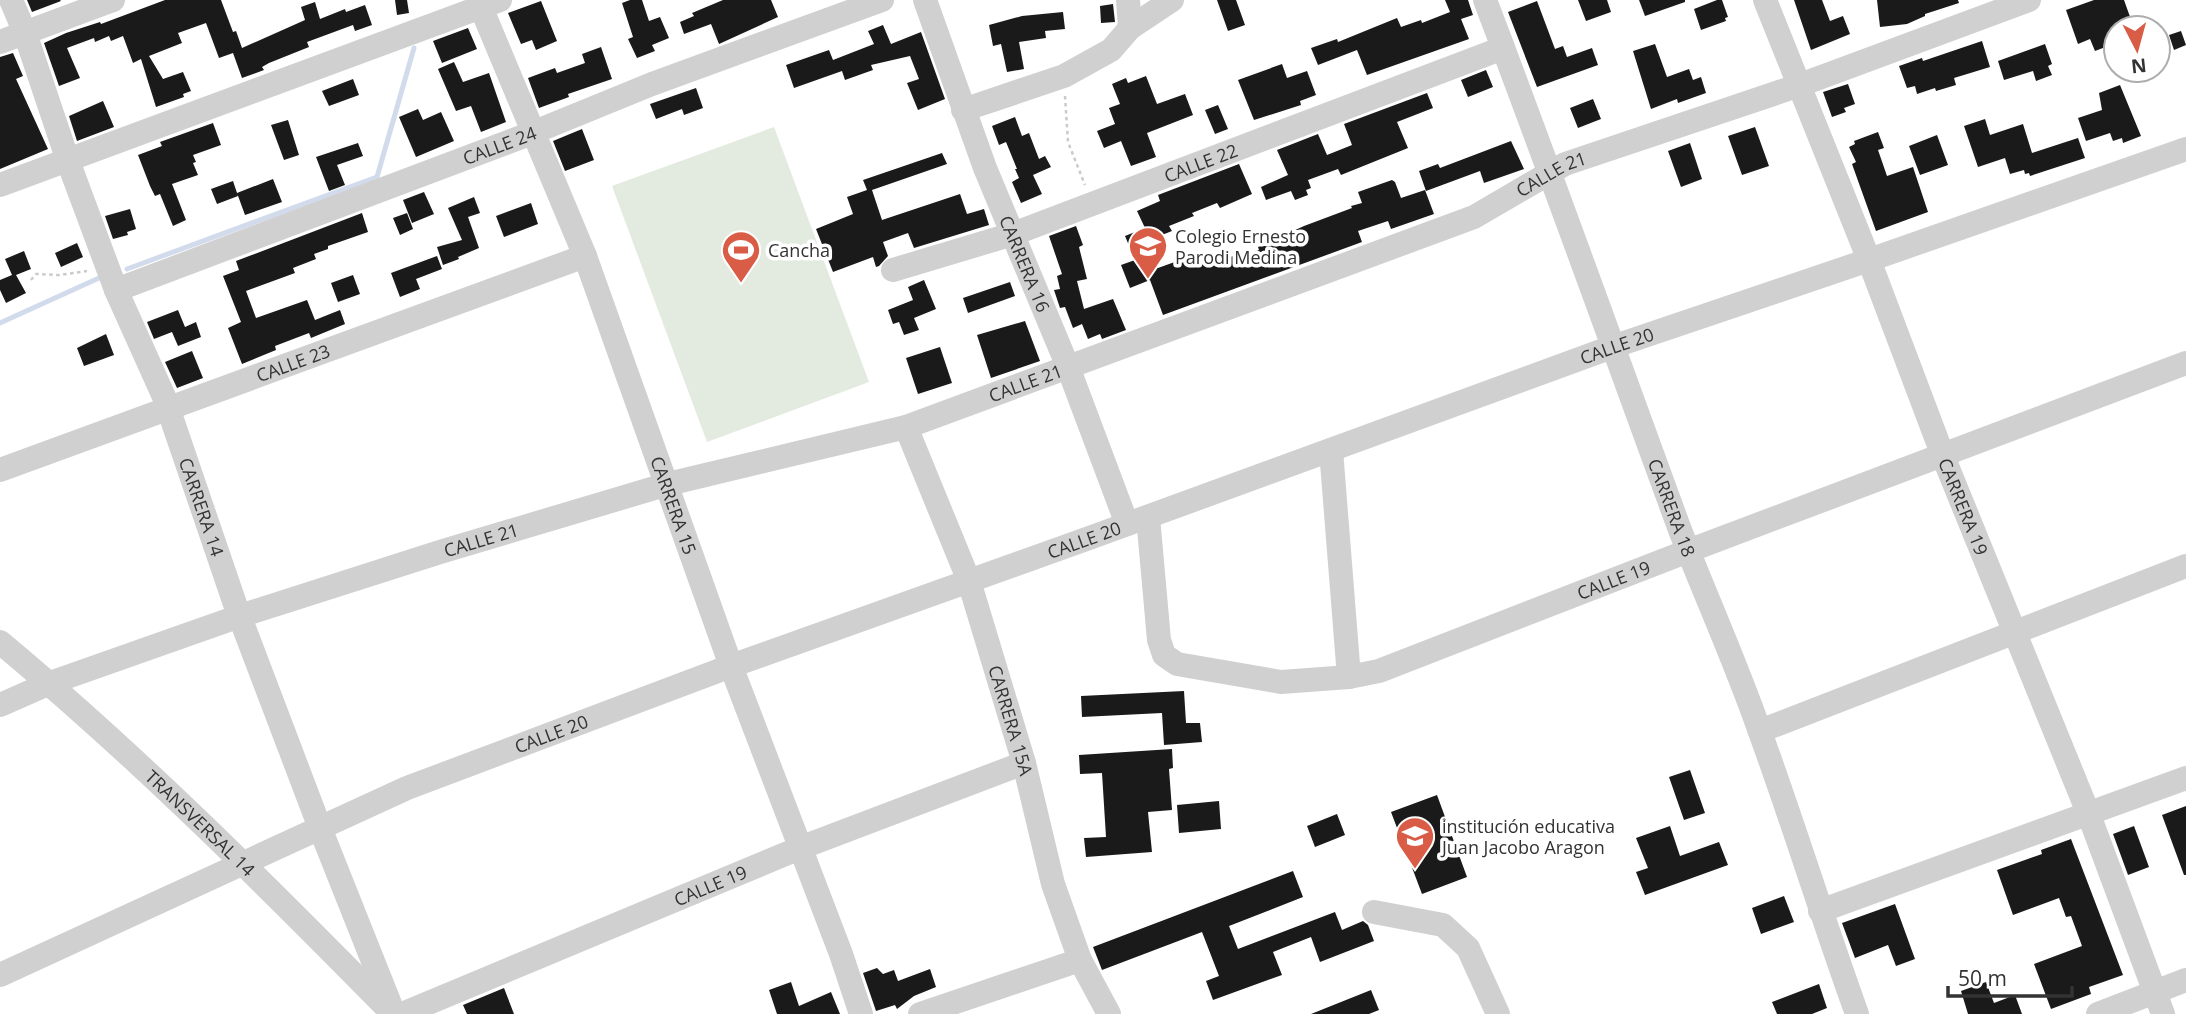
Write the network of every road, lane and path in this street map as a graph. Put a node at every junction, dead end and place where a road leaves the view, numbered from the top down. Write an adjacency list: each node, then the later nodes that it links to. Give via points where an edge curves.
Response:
1 (11, 0): 12 (street, CARRERA 14)
2 (113, 0): 12 (street)
3 (882, 0): 18 (street, CALLE 24)
4 (925, 0): 17 (street, CARRERA 16)
5 (1128, 0): 11 (street)
6 (1172, 0): 11 (street)
7 (1486, 0): 14 (street, CARRERA 18)
8 (1765, 0): 16 (street, CARRERA 19)
9 (2029, 0): 16 (street, CALLE 21)
10 (486, 2): 18 (street, CARRERA 15); 20 (street)
11 (1130, 28): 15 (street, via 1111,50)
12 (25, 33): 13 (street); 20 (street, CARRERA 14)
13 (0, 42)
14 (1503, 48): 21 (street, CARRERA 18); 23 (street, CALLE 22)
15 (1064, 76): 17 (street); 23 (path, via 1069,142)
16 (1800, 85): 21 (street, CALLE 21, via 1565,163); 26 (street, CARRERA 19)
17 (963, 110): 24 (street, CARRERA 16)
18 (532, 133): 25 (street, CARRERA 15); 30 (street, CALLE 24)
19 (2186, 149): 26 (street, CALLE 20)
20 (68, 161): 22 (street); 27 (street, CARRERA 14)
21 (1550, 172): 31 (street, CARRERA 18); 33 (street, CALLE 21, via 1474,217)
22 (0, 185)
23 (1092, 204): 24 (street, CALLE 22)
24 (1013, 234): 28 (street, CALLE 22); 33 (street, CARRERA 16)
25 (585, 256): 34 (street, CALLE 23); 39 (street, CARRERA 15)
26 (1869, 260): 31 (street, CALLE 20); 37 (street, CARRERA 19)
27 (106, 263): 29 (path, via 83,272 36,274); 30 (street, CARRERA 14)
28 (893, 270)
29 (31, 280)
30 (116, 290): 34 (street, CARRERA 14)
31 (1612, 346): 36 (street, CALLE 20); 41 (street, CARRERA 18)
32 (2186, 363): 37 (street, CALLE 19)
33 (1068, 367): 35 (street, CALLE 21); 40 (street, CARRERA 16)
34 (169, 410): 38 (street, CALLE 23); 44 (street, CARRERA 14)
35 (906, 426): 39 (street, CALLE 21); 43 (street, CARRERA 15A)
36 (1331, 450): 40 (street, CALLE 20); 48 (street)
37 (1943, 456): 41 (street, CALLE 19); 45 (street, CARRERA 19)
38 (0, 470)
39 (668, 484): 44 (street, CALLE 21); 47 (street, CARRERA 15)
40 (1137, 521): 43 (street, CALLE 20); 48 (street, CALLE 19, via 1164,655 1177,664 1281,682)
41 (1688, 551): 48 (street, CALLE 19, via 1379,671); 51 (street, CARRERA 18)
42 (2186, 566): 45 (street)
43 (969, 581): 47 (street, CALLE 20); 52 (street, CARRERA 15A)
44 (240, 616): 49 (street, CALLE 21); 55 (street, CARRERA 14)
45 (2015, 631): 51 (street); 54 (street, CARRERA 19)
46 (0, 642): 49 (street, TRANSVERSAL 14)
47 (731, 666): 55 (street, CALLE 20, via 407,788); 56 (street, CARRERA 15)
48 (1349, 677)
49 (50, 683): 50 (street, CALLE 21); 57 (street, TRANSVERSAL 14)
50 (0, 705)
51 (1760, 731): 58 (street, CARRERA 18)
52 (1024, 763): 56 (street, CALLE 19); 60 (street, CARRERA 15A, via 1054,884)
53 (2186, 778): 54 (street)
54 (2089, 815): 58 (street); 63 (street, CARRERA 19)
55 (320, 828): 57 (street, CALLE 20); 64 (street, CARRERA 14)
56 (800, 848): 65 (street, CALLE 19); 66 (street, CARRERA 15)
57 (245, 863): 61 (street, CALLE 20); 64 (street, TRANSVERSAL 14)
58 (1820, 911): 70 (street, CARRERA 18)
59 (1374, 912): 69 (street, via 1443,925 1468,948)
60 (1080, 960): 67 (street); 68 (street, CARRERA 15A)
61 (0, 975)
62 (2186, 980): 63 (street)
63 (2159, 1003): 71 (street)
64 (393, 1014)
65 (402, 1014)
66 (861, 1014)
67 (920, 1014)
68 (1109, 1014)
69 (1498, 1014)
70 (1857, 1014)
71 (2098, 1014)

